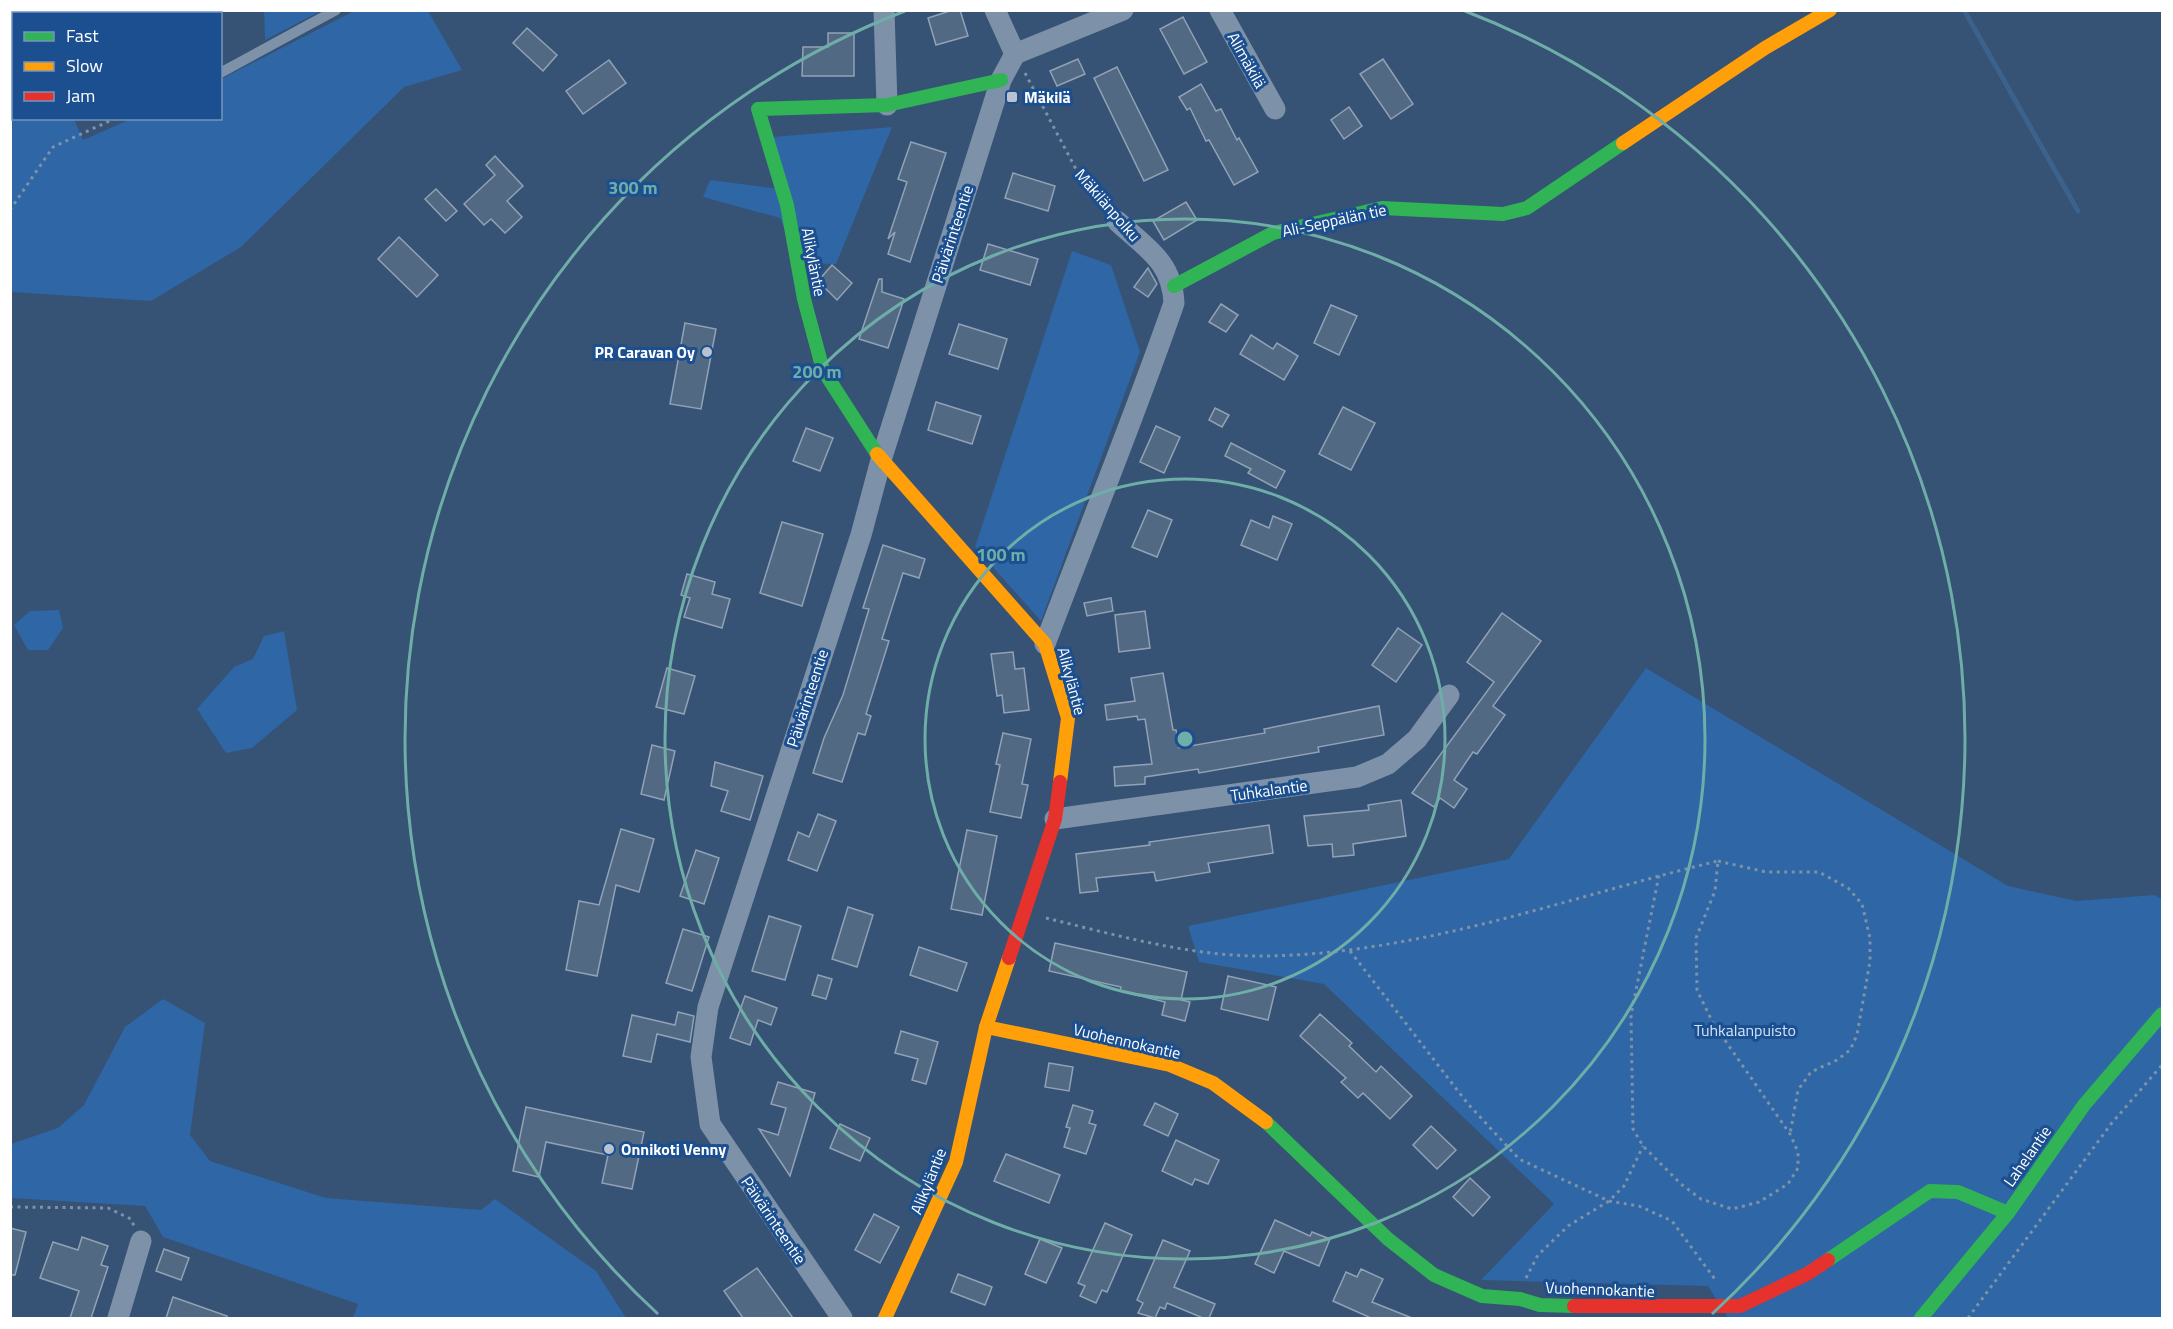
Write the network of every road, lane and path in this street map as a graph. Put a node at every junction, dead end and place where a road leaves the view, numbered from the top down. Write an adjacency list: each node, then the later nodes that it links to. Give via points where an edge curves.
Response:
1 (336, 10): 8 (lane)
2 (884, 10): 10 (street)
3 (994, 10): 7 (street)
4 (1123, 10): 7 (street)
5 (1220, 10): 11 (street, Alimäkilä)
6 (1830, 10): 15 (street, Ali-Seppälän tie, via 1765,48 1527,207 1503,214 1371,210 1273,233)
7 (1015, 54): 9 (street, Päivärinteentie); 14 (path, Mäkilänpolku, via 1078,173)
8 (222, 73)
9 (1001, 80): 10 (street); 16 (street, Päivärinteentie)
10 (887, 105): 16 (street, Alikyläntie, via 758,109 787,205 804,299 823,370)
11 (1275, 109)
12 (112, 120): 13 (path, via 53,147)
13 (10, 210)
14 (1118, 221): 15 (street, Mäkilänpolku, via 1167,268)
15 (1174, 286): 17 (street, via 1174,303 1141,398)
16 (881, 460): 17 (street, Alikyläntie); 37 (street, Päivärinteentie, via 861,535 708,1007 701,1057 710,1124)
17 (1045, 644): 19 (street, Alikyläntie, via 1068,718)
18 (1449, 694): 19 (street, Tuhkalantie, via 1417,739 1388,764 1357,777)
19 (1055, 819): 22 (street, Alikyläntie)
20 (1718, 861): 21 (path); 27 (path, via 1715,891 1696,938 1698,990 1713,1023); 27 (path, via 1766,872 1819,872 1848,888 1862,904 1870,938 1870,961 1857,1035 1850,1050 1811,1072 1798,1090)
21 (1659, 875): 23 (path, via 1525,915); 28 (path, via 1631,1015 1633,1129)
22 (1024, 913): 23 (path, via 1160,946 1263,956); 25 (street, Alikyläntie)
23 (1350, 951): 29 (path, via 1468,1104 1519,1159)
24 (2163, 1014): 31 (street, Lahelantie, via 2084,1105)
25 (986, 1027): 34 (street, Vuohennokantie, via 1170,1065 1213,1083 1277,1130 1388,1239 1434,1275 1482,1296); 38 (street, Alikyläntie, via 956,1162)
26 (2163, 1065): 40 (path, via 2111,1124)
27 (1790, 1134): 28 (path, via 1798,1152 1798,1168 1788,1184 1759,1202 1732,1209 1701,1199)
28 (1643, 1146): 29 (path, via 1624,1186)
29 (1609, 1201): 33 (path, via 1639,1206 1672,1221 1713,1279); 34 (path, via 1568,1226 1538,1255)
30 (10, 1207): 32 (path, via 108,1208 131,1219)
31 (2008, 1214): 35 (street, Vuohennokantie, via 1958,1192 1930,1191 1807,1274 1740,1306); 39 (street, Lahelantie)
32 (141, 1241): 36 (street)
33 (1721, 1284)
34 (1520, 1299): 35 (street, Vuohennokantie)
35 (1539, 1312)
36 (118, 1318)
37 (842, 1318)
38 (885, 1318)
39 (1921, 1318)
40 (1968, 1318)

